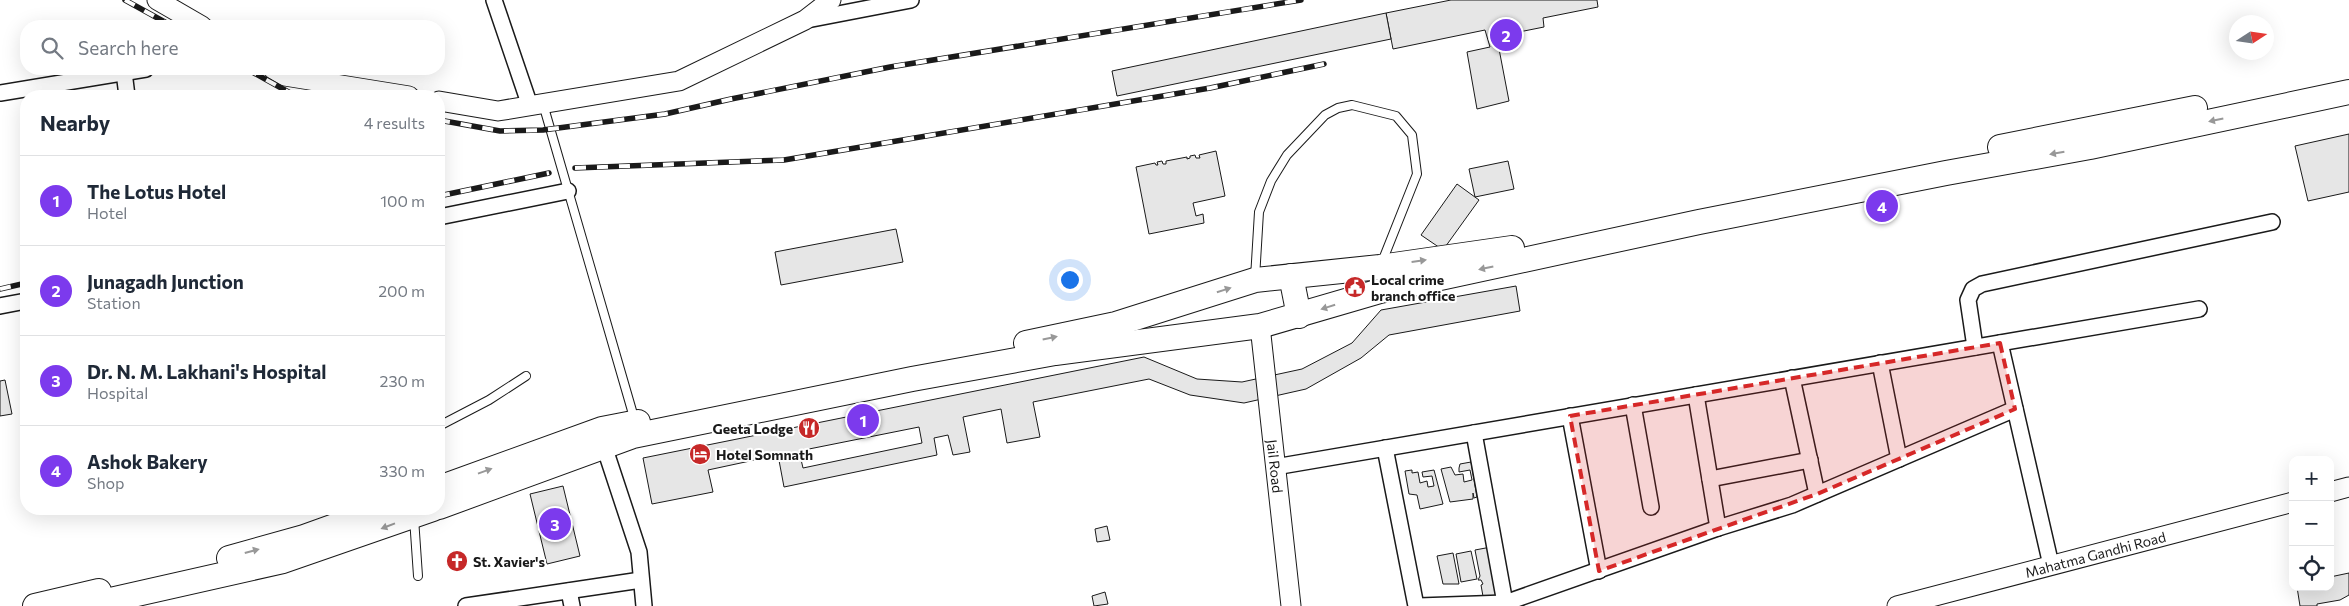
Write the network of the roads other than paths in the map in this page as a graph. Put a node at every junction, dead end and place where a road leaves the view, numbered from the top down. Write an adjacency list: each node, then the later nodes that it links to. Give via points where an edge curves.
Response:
1 (157, 0): 5 (street)
2 (494, 0): 16 (street)
3 (832, 0): 6 (street)
4 (911, 0): 6 (street)
5 (192, 20)
6 (805, 20): 16 (street, via 679,81)
7 (106, 75): 14 (street)
8 (124, 75): 11 (street)
9 (283, 75): 12 (street)
10 (2349, 77): 20 (main road, one-way to 10, via 1561,241 1895,168)
11 (126, 90)
12 (372, 90)
13 (2349, 92): 27 (main road, one-way to 27, via 2090,147 1699,222 1380,291)
14 (0, 93)
15 (445, 102): 16 (street, via 498,111)
16 (537, 105): 17 (lane)
17 (568, 191): 18 (street); 40 (lane)
18 (445, 217)
19 (2272, 222): 31 (street, via 1982,284 1973,289 1968,300)
20 (1380, 267): 21 (main road); 22 (lane, via 1416,174 1416,157 1412,135 1396,116 1352,106 1338,108 1325,115 1287,155 1271,181 1259,212)
21 (1291, 276): 22 (main road); 27 (main road)
22 (1255, 280): 24 (main road, one-way to 22)
23 (20, 302): 25 (street)
24 (1186, 302): 29 (main road); 40 (main road, one-way to 24, via 1116,324)
25 (0, 306)
26 (2199, 309): 30 (street)
27 (1299, 316): 28 (main road)
28 (1260, 326): 29 (main road); 46 (street, Jail Road)
29 (1192, 334): 40 (main road, via 1055,353)
30 (2000, 343): 31 (street); 37 (street)
31 (1975, 347): 32 (street)
32 (1880, 363): 34 (street); 44 (street)
33 (526, 376): 39 (lane)
34 (1792, 378): 35 (street); 45 (street)
35 (1696, 395): 36 (street); 47 (street)
36 (1633, 405): 38 (street); 54 (street)
37 (2015, 409): 44 (street); 59 (street)
38 (1570, 416): 41 (street); 60 (street)
39 (445, 423)
40 (637, 429): 42 (main road); 48 (main road, one-way to 40, via 602,429)
41 (1474, 433): 43 (street); 64 (street)
42 (604, 446): 53 (main road); 62 (street, via 639,552)
43 (1385, 448): 46 (street); 71 (street)
44 (1899, 459): 51 (street)
45 (1810, 460): 47 (street); 51 (street)
46 (1275, 467): 70 (street, Jail Road)
47 (1710, 480): 58 (street)
48 (445, 486)
49 (2349, 487): 50 (street)
50 (2334, 491)
51 (1817, 494): 58 (street)
52 (2289, 503): 59 (street, Mahatma Gandhi Road)
53 (445, 505)
54 (1651, 507)
55 (365, 515): 65 (main road, one-way to 55, via 304,537)
56 (415, 515): 66 (main road, one-way to 66, via 283,561)
57 (424, 515): 61 (lane)
58 (1718, 528): 60 (street)
59 (2051, 566): 72 (street, Mahatma Gandhi Road)
60 (1599, 571): 64 (street)
61 (418, 576)
62 (641, 580): 63 (street); 69 (street)
63 (569, 591): 67 (street); 68 (street)
64 (1505, 603): 71 (street)
65 (35, 606)
66 (84, 606)
67 (466, 606)
68 (572, 606)
69 (644, 606)
70 (1291, 606)
71 (1417, 606)
72 (1897, 606)

